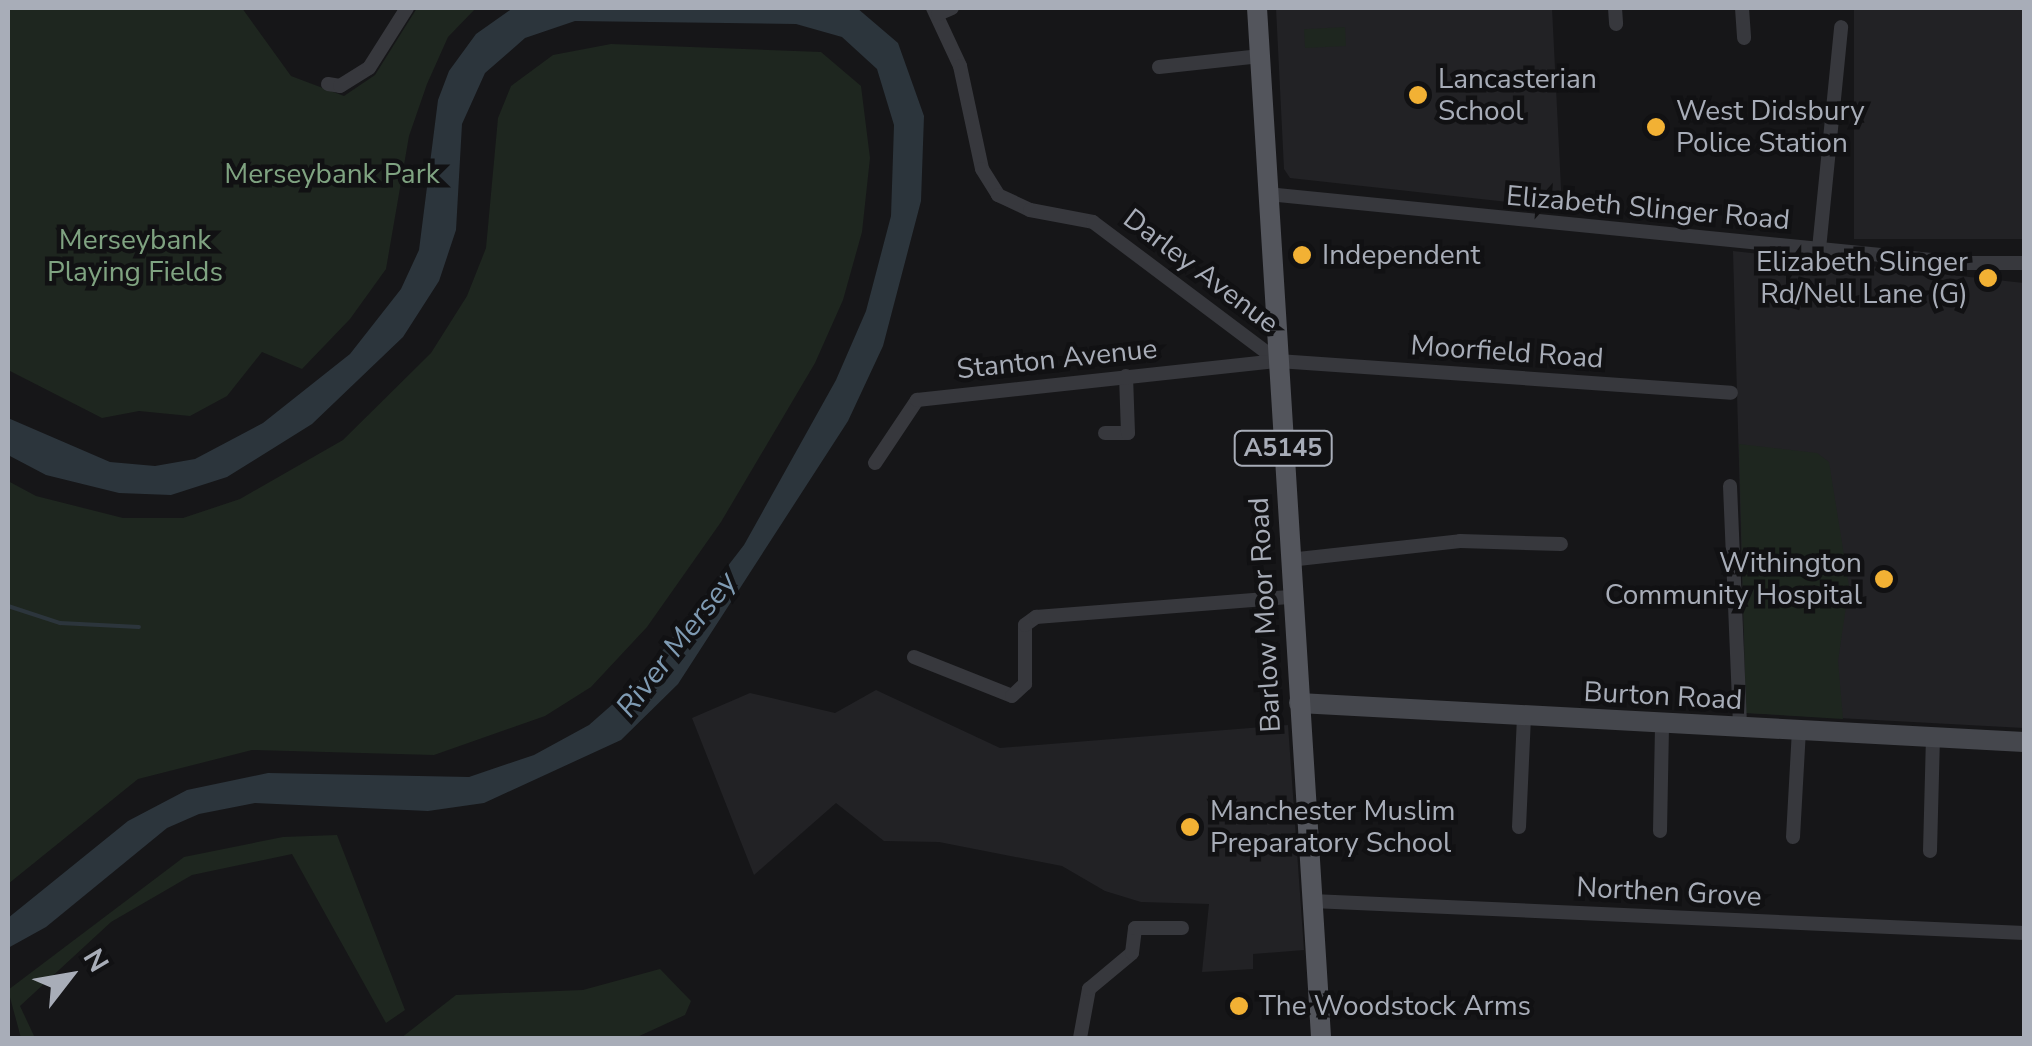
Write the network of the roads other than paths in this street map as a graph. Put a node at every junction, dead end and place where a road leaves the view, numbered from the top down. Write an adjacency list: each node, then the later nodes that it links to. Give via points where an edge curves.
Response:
1 (408, 8): 11 (street, via 369,68 340,86)
2 (1257, 8): 9 (main road, Barlow Moor Road / A5145)
3 (1615, 8): 6 (street)
4 (1742, 8): 8 (street)
5 (941, 10): 15 (street, Darley Avenue, via 982,169 998,194 1030,210 1093,222)
6 (1616, 24)
7 (1841, 27): 13 (street)
8 (1744, 38)
9 (1260, 56): 10 (street); 12 (main road, Barlow Moor Road / A5145)
10 (1158, 67)
11 (328, 84)
12 (1268, 194): 13 (street, Elizabeth Slinger Road); 15 (main road, Barlow Moor Road / A5145)
13 (1818, 249): 14 (street, Elizabeth Slinger Road)
14 (2024, 263)
15 (1278, 360): 16 (street, Stanton Avenue); 17 (street, Moorfield Road); 22 (main road, Barlow Moor Road / A5145)
16 (1126, 376): 18 (street, via 1128,432); 19 (street, Stanton Avenue, via 917,400)
17 (1731, 393)
18 (1105, 434)
19 (875, 463)
20 (1730, 486): 28 (street)
21 (1561, 544): 22 (street, via 1460,542)
22 (1289, 560): 23 (main road, Barlow Moor Road / A5145)
23 (1292, 597): 24 (street, via 1036,617 1026,624 1026,684 1012,696); 25 (main road, Barlow Moor Road / A5145)
24 (914, 657)
25 (1299, 703): 26 (street, Burton Road); 36 (main road, Barlow Moor Road / A5145)
26 (1524, 716): 27 (street, Burton Road); 32 (street)
27 (1662, 723): 28 (street, Burton Road); 33 (street)
28 (1740, 727): 29 (street, Burton Road)
29 (1798, 730): 30 (street, Burton Road); 34 (street)
30 (1933, 737): 31 (street, Burton Road); 35 (street)
31 (2024, 742)
32 (1519, 827)
33 (1660, 831)
34 (1792, 838)
35 (1930, 850)
36 (1312, 901): 38 (street, Northen Grove); 40 (main road, Barlow Moor Road / A5145)
37 (1182, 928): 39 (street, via 1135,928 1132,953 1090,989)
38 (2024, 933)
39 (1080, 1038)
40 (1321, 1038)

